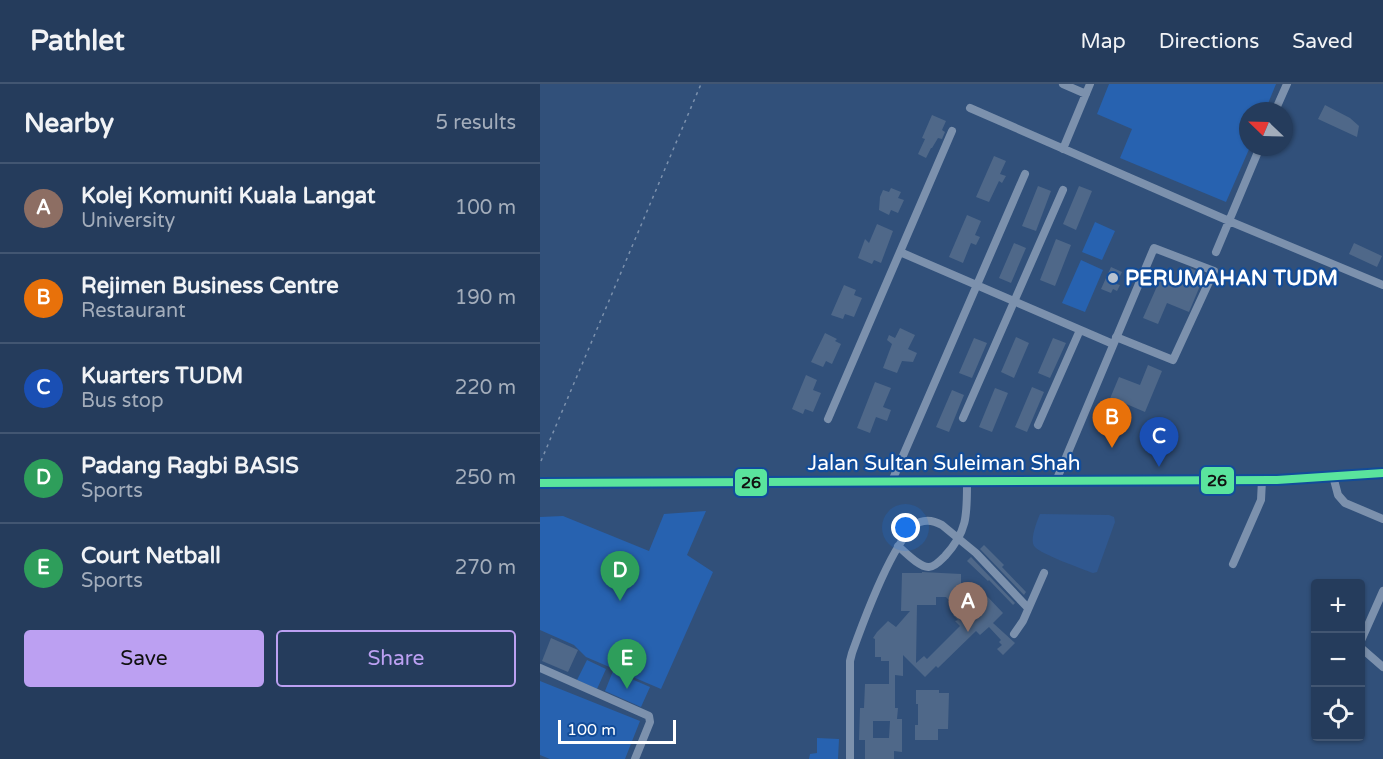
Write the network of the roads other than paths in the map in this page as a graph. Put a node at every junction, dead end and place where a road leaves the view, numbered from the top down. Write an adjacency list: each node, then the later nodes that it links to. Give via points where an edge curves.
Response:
1 (1063, 84): 4 (street)
2 (1090, 84): 4 (street)
3 (1287, 84): 5 (street)
4 (1086, 94): 8 (street)
5 (1279, 102)
6 (970, 108): 8 (street)
7 (952, 131): 13 (street)
8 (1063, 149): 12 (street)
9 (1256, 156): 12 (street)
10 (1025, 174): 15 (street)
11 (1063, 190): 17 (street)
12 (1229, 221): 14 (street); 16 (street)
13 (900, 252): 15 (street); 20 (street)
14 (1216, 252)
15 (976, 285): 17 (street); 28 (street)
16 (1383, 285)
17 (1014, 301): 18 (street); 21 (street)
18 (1080, 330): 19 (street); 22 (street)
19 (1115, 340): 19 (street, via 1154,248 1214,271 1173,360); 27 (street)
20 (828, 418)
21 (963, 418)
22 (1038, 425)
23 (1383, 473): 24 (street, Jalan Sultan Suleiman Shah)
24 (1333, 476): 25 (street, Jalan Sultan Suleiman Shah); 30 (street, via 1338,495 1345,503)
25 (1262, 480): 27 (street, Jalan Sultan Suleiman Shah); 33 (street, via 1261,500)
26 (967, 481): 27 (street, Jalan Sultan Suleiman Shah); 28 (street, Jalan Sultan Suleiman Shah); 31 (street, via 966,518)
27 (1056, 481)
28 (892, 482): 29 (street, Jalan Sultan Suleiman Shah)
29 (540, 483)
30 (1383, 519)
31 (958, 538): 32 (street, via 928,520 914,526); 32 (street, via 939,562 929,567); 36 (street)
32 (898, 546): 43 (street, via 851,657)
33 (1233, 564)
34 (1044, 573): 36 (street)
35 (1383, 591): 37 (street)
36 (1028, 608): 38 (street)
37 (1365, 633)
38 (1014, 634)
39 (1365, 650): 40 (street)
40 (1383, 667)
41 (540, 668): 42 (street, via 649,716)
42 (635, 759)
43 (850, 759)

